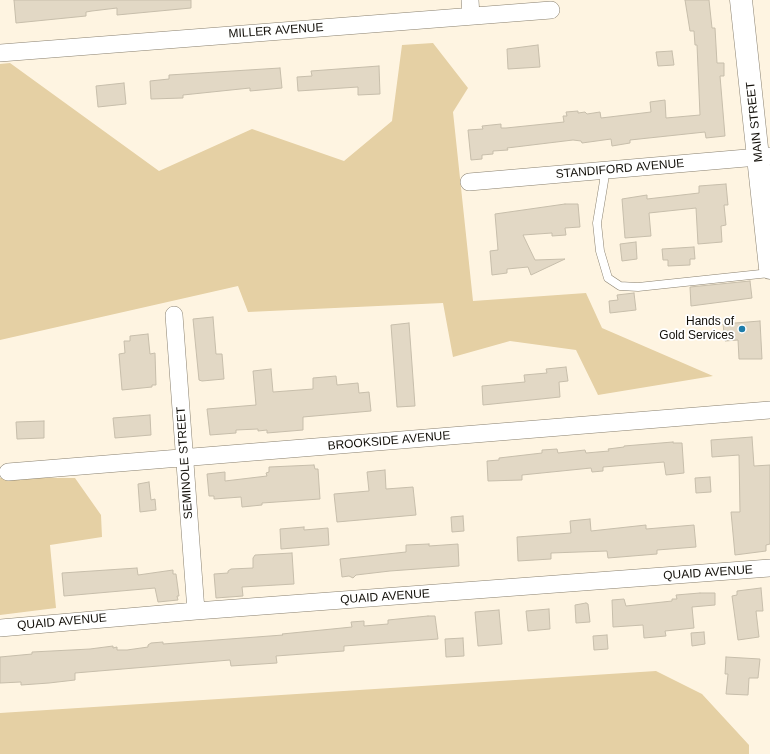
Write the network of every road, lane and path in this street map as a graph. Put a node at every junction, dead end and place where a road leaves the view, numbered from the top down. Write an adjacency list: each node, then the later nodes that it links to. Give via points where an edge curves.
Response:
1 (742, 0): 5 (main road, MAIN STREET)
2 (470, 8): 3 (street, MILLER AVENUE); 4 (street, MILLER AVENUE)
3 (551, 10)
4 (0, 53)
5 (764, 156): 6 (street, STANDIFORD AVENUE); 8 (main road, MAIN STREET)
6 (604, 170): 7 (street, STANDIFORD AVENUE); 9 (lane, via 597,223 600,251 608,278 620,286 638,287)
7 (470, 182)
8 (770, 268)
9 (770, 273)
10 (174, 315): 12 (street, SEMINOLE STREET)
11 (770, 410): 12 (street, BROOKSIDE AVENUE)
12 (184, 457): 13 (street, BROOKSIDE AVENUE); 15 (street, SEMINOLE STREET)
13 (8, 472)
14 (770, 568): 15 (street, QUAID AVENUE)
15 (196, 611): 16 (street, QUAID AVENUE)
16 (0, 628)

